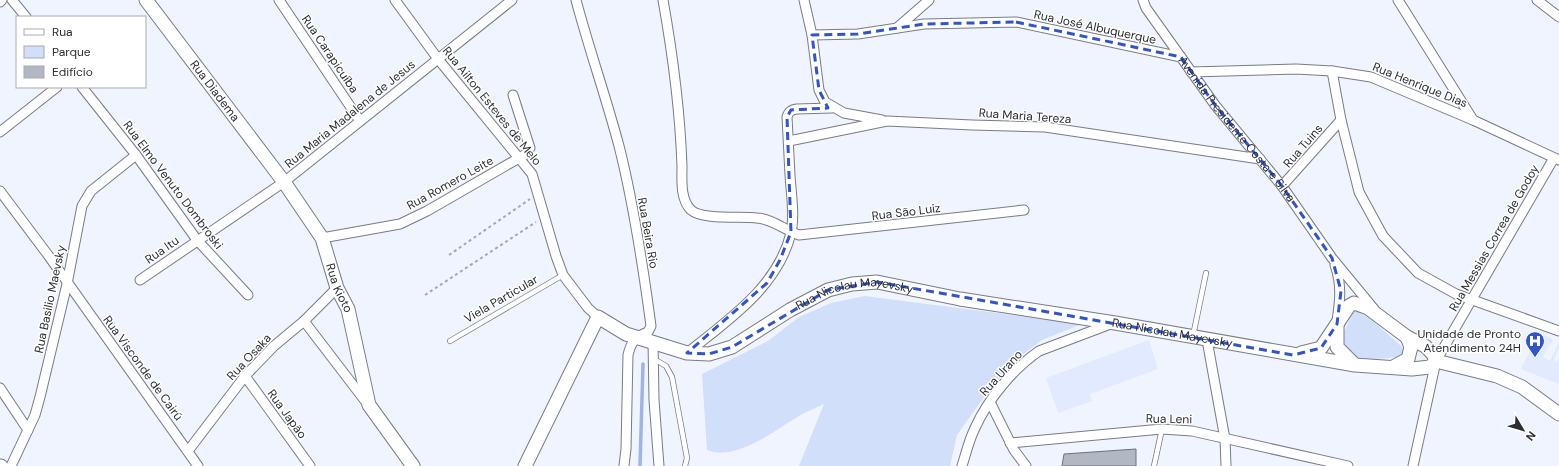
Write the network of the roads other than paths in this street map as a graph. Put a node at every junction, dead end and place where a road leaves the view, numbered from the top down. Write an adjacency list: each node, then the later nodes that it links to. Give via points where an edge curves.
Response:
1 (12, 0): 13 (street)
2 (146, 0): 35 (street, Rua Diadema)
3 (279, 0): 27 (street, Rua Carapicuíba)
4 (395, 0): 18 (street, Rua Ailton Esteves de Melo)
5 (512, 0): 18 (street, Rua Maria Madalena de Jesus)
6 (576, 0): 56 (street, Rua Beira Rio, via 619,146 633,209 650,326 648,332)
7 (663, 0): 39 (street, via 675,65 685,200 692,210 704,215 758,218 773,222)
8 (804, 0): 16 (street)
9 (928, 0): 15 (street)
10 (1143, 0): 17 (street, Avenida Presidente Costa e Silva)
11 (1398, 0): 26 (street)
12 (1537, 0): 14 (street)
13 (25, 16)
14 (1559, 17)
15 (897, 28): 16 (street, Rua José Albuquerque, via 858,34); 17 (street, Rua José Albuquerque, via 924,24 1016,22)
16 (812, 36): 24 (street, via 819,90 825,102)
17 (1181, 57): 20 (street, Avenida Presidente Costa e Silva)
18 (438, 59): 27 (street, Rua Maria Madalena de Jesus); 32 (street, Rua Ailton Esteves de Melo)
19 (1332, 71): 20 (street, Rua Henrique Dias, via 1296,69); 25 (street); 26 (street, Rua Henrique Dias, via 1371,77)
20 (1191, 72): 33 (street, Avenida Presidente Costa e Silva, via 1214,105)
21 (55, 88): 29 (street)
22 (83, 88): 31 (street, Rua Elmo Venuto Dombroski)
23 (513, 95): 32 (street, Rua Romero Leite, via 530,148 526,154)
24 (832, 108): 28 (street); 30 (street, via 791,110 787,117)
25 (1341, 120): 36 (street, Rua Tuins); 49 (street, via 1358,192 1383,236 1418,273)
26 (1473, 120): 34 (street, Rua Henrique Dias)
27 (360, 121): 35 (street, Rua Maria Madalena de Jesus)
28 (888, 122): 30 (street, Rua Maria Tereza); 33 (street, Rua Maria Tereza, via 1045,127)
29 (0, 132)
30 (789, 141): 39 (street)
31 (136, 155): 41 (street, Rua Elmo Venuto Dombroski); 46 (street, Rua Basilio Maevsky, via 91,192 82,206)
32 (518, 158): 40 (street, Rua Romero Leite, via 400,224); 44 (street, Rua Ailton Esteves de Melo, via 532,174)
33 (1260, 159): 36 (street, Avenida Presidente Costa e Silva)
34 (1556, 159): 49 (street, Rua Messias Correa de Godoy)
35 (284, 182): 40 (street, Rua Kioto); 41 (street, Rua Maria Madalena de Jesus)
36 (1282, 186): 42 (street, Avenida Presidente Costa e Silva)
37 (0, 191): 46 (street, Rua Visconde de Cairú)
38 (1024, 210): 39 (street, Rua São Luiz, via 810,235)
39 (791, 232): 62 (street, via 767,283 737,312)
40 (322, 238): 47 (street, Rua Kioto)
41 (197, 240): 45 (street, Rua Itu); 48 (street, Rua Elmo Venuto Dombroski)
42 (1332, 258): 51 (street, Avenida Presidente Costa e Silva); 54 (street, Avenida Presidente Costa e Silva, via 1341,291)
43 (1206, 273): 58 (lane)
44 (563, 275): 50 (street, Rua Ailton Esteves de Melo); 60 (lane, Viela Particular)
45 (140, 280)
46 (67, 284): 74 (street, Rua Basilio Maevsky, via 40,397); 77 (street, Rua Visconde de Cairú)
47 (337, 288): 52 (street, Rua Osaka); 71 (street, Rua Kioto, via 348,309)
48 (248, 295)
49 (1472, 300): 55 (street); 65 (street, Rua Messias Correa de Godoy)
50 (598, 317): 56 (street, Rua Nicolau Mayevsky, via 626,334); 82 (street)
51 (1383, 318): 54 (street, Avenida Presidente Costa e Silva, via 1354,303); 57 (street, Avenida Presidente Costa e Silva)
52 (304, 321): 68 (street, Rua Osaka, via 274,346); 71 (street)
53 (1115, 323): 58 (street, Rua Nicolau Mayevsky); 62 (street, Rua Nicolau Mayevsky, via 960,299 877,282 852,284 828,290 790,310 732,347 710,354); 70 (street, Rua Urano, via 1039,351)
54 (1337, 324): 63 (street, Rua Nicolau Mayevsky, via 1321,348); 66 (street, via 1336,347)
55 (1559, 332)
56 (636, 337): 61 (street, Rua Nicolau Mayevsky); 83 (street, Rua Beira Rio, via 630,346 628,356)
57 (1406, 337): 65 (street, Avenida Presidente Costa e Silva, via 1425,346); 67 (street, via 1411,347 1408,359)
58 (1193, 338): 59 (street, Rua Nicolau Mayevsky)
59 (1207, 340): 63 (street, Rua Nicolau Mayevsky); 75 (street)
60 (450, 341)
61 (653, 341): 62 (street, Rua Nicolau Mayevsky); 64 (street)
62 (687, 353)
63 (1293, 355): 66 (street, Rua Nicolau Mayevsky)
64 (654, 359): 84 (street); 85 (lane, via 666,366 672,377 687,458)
65 (1436, 361): 67 (street, Rua Nicolau Mayevsky, via 1430,367 1420,369); 72 (street, via 1498,376 1522,388); 91 (street, Rua Messias Correa de Godoy)
66 (1355, 365): 67 (street, Rua Nicolau Mayevsky, via 1372,368)
67 (1393, 367)
68 (245, 376): 77 (street, Rua Osaka); 80 (street, Rua Japão)
69 (0, 388): 74 (street)
70 (990, 402): 76 (street); 86 (street, Rua Urano, via 975,428)
71 (369, 405): 81 (street)
72 (1559, 414)
73 (1162, 429): 75 (street, Rua Leni, via 1192,431); 76 (street, Rua Leni); 88 (lane)
74 (28, 430): 78 (street, Rua Basilio Maevsky)
75 (1225, 439): 89 (street); 90 (street, Rua Leni)
76 (1010, 443): 87 (street)
77 (188, 452): 79 (street, Rua Visconde de Cairú)
78 (10, 466)
79 (198, 466)
80 (310, 466)
81 (413, 466)
82 (525, 466)
83 (624, 466)
84 (659, 466)
85 (685, 466)
86 (962, 466)
87 (1026, 466)
88 (1154, 466)
89 (1226, 466)
90 (1348, 466)
91 (1413, 466)

